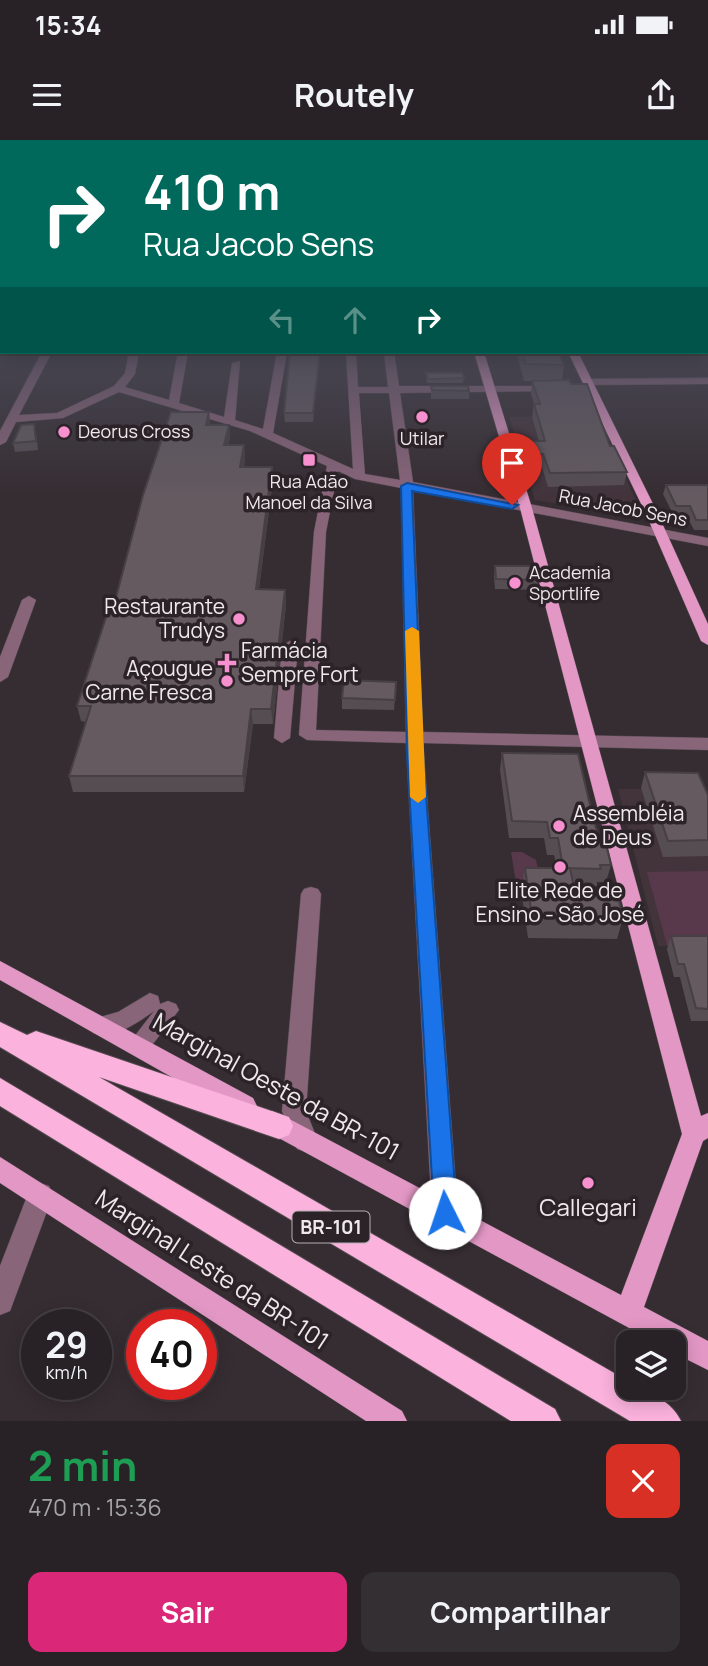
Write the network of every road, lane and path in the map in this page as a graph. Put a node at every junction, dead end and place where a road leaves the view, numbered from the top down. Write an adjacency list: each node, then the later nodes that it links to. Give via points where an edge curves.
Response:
1 (34, 377): 18 (street)
2 (128, 377): 13 (street)
3 (178, 377): 17 (street)
4 (235, 377): 19 (street)
5 (278, 377): 20 (street)
6 (353, 377): 15 (street)
7 (393, 377): 16 (street)
8 (487, 377): 14 (main road)
9 (582, 377): 11 (main road)
10 (708, 381): 11 (street)
11 (585, 385): 26 (main road)
12 (564, 387): 14 (street)
13 (118, 388): 17 (street); 18 (street, via 59,416)
14 (490, 388): 16 (street); 25 (main road)
15 (354, 390): 16 (street); 23 (street)
16 (395, 390): 24 (street)
17 (173, 406): 19 (street)
18 (12, 419): 21 (street)
19 (229, 422): 20 (street)
20 (267, 435): 22 (street)
21 (0, 442)
22 (333, 465): 23 (street); 33 (street, via 320,531 307,735)
23 (359, 476): 24 (street)
24 (407, 486): 25 (street, Rua Jacob Sens); 33 (street)
25 (526, 508): 26 (street, Rua Jacob Sens); 34 (main road)
26 (660, 532): 27 (street, Rua Jacob Sens); 29 (main road)
27 (708, 542)
28 (29, 600): 31 (street)
29 (708, 640)
30 (290, 646): 32 (street)
31 (0, 677)
32 (282, 738)
33 (415, 739): 34 (street); 47 (street)
34 (587, 742): 35 (street); 43 (main road)
35 (708, 744)
36 (311, 894): 44 (street, via 294,1111)
37 (0, 970): 38 (main road, Marginal Oeste da BR-101)
38 (101, 1026): 40 (main road, Marginal Oeste da BR-101); 40 (street, via 159,1006)
39 (0, 1032): 42 (highway); 53 (highway, BR-101)
40 (138, 1046): 42 (main road, Marginal Oeste da BR-101)
41 (0, 1091): 52 (highway, BR-101)
42 (279, 1126): 44 (main road, Marginal Oeste da BR-101)
43 (701, 1129): 49 (main road)
44 (306, 1141): 47 (main road, Marginal Oeste da BR-101)
45 (0, 1169): 46 (main road, Marginal Leste da BR-101)
46 (40, 1195): 48 (street); 51 (main road, Marginal Leste da BR-101)
47 (445, 1213): 49 (main road, Marginal Oeste da BR-101)
48 (0, 1301)
49 (628, 1312): 50 (main road, Marginal Oeste da BR-101)
50 (708, 1356)
51 (392, 1421)
52 (543, 1421)
53 (663, 1421)

